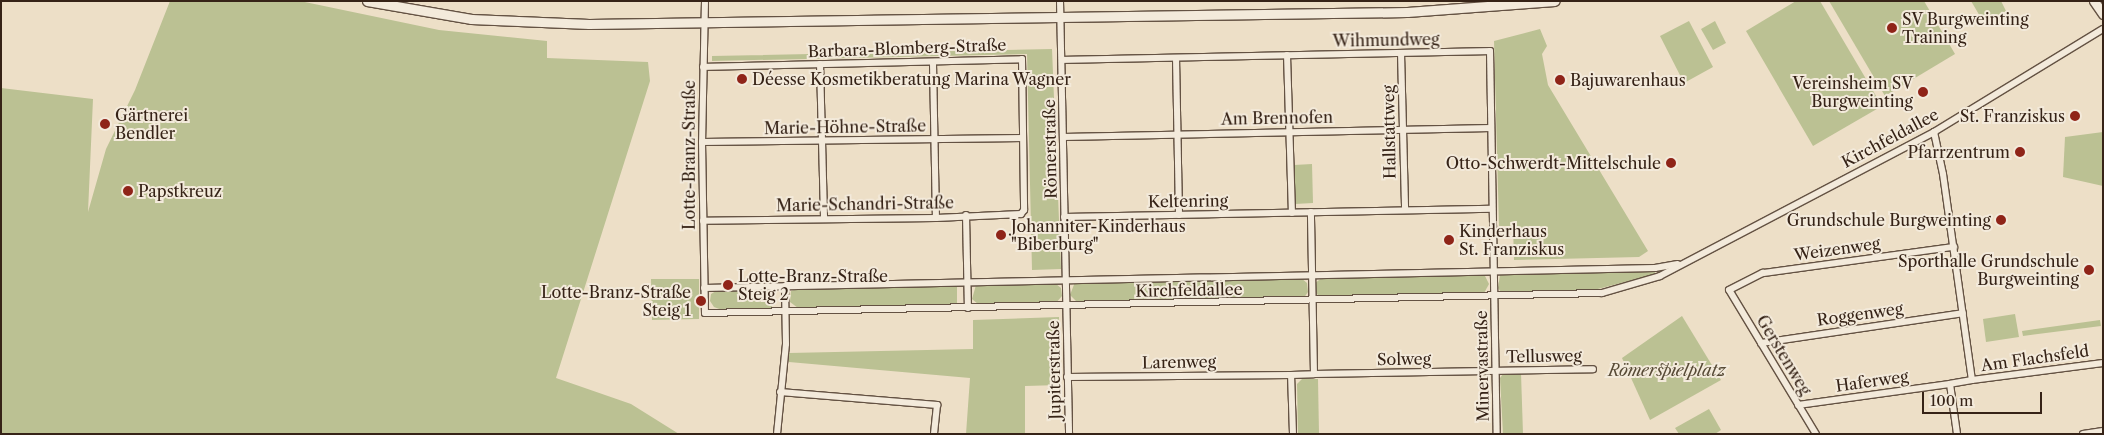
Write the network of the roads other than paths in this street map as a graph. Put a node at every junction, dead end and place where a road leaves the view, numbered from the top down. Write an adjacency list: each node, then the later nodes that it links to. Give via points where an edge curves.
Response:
1 (367, 1): 9 (street, via 502,22)
2 (704, 1): 9 (street, Lotte-Branz-Straße)
3 (1060, 1): 8 (street, Römerstraße)
4 (1544, 1): 5 (street); 8 (street, via 1407,12)
5 (1555, 1)
6 (2094, 1): 7 (street)
7 (2103, 14)
8 (1061, 17): 9 (street); 14 (street, Römerstraße)
9 (704, 22): 17 (street, Lotte-Branz-Straße)
10 (2103, 29): 21 (street, Kirchfeldallee)
11 (1401, 53): 12 (street, Wihmundweg); 18 (street, Wihmundweg, via 1490,51); 19 (street, Hallstattweg)
12 (1287, 56): 13 (street, Wihmundweg); 20 (street)
13 (1176, 58): 14 (street, Wihmundweg); 22 (street)
14 (1062, 60): 23 (street, Römerstraße)
15 (820, 64): 16 (street, Barbara-Blomberg-Straße); 17 (street, Barbara-Blomberg-Straße); 26 (street)
16 (933, 64): 24 (street, Barbara-Blomberg-Straße, via 940,60 1022,59); 25 (street)
17 (702, 67): 27 (street, Lotte-Branz-Straße)
18 (1491, 128): 19 (street, Am Brennofen); 28 (street, Wihmundweg)
19 (1402, 130): 20 (street, Am Brennofen); 30 (street, Hallstattweg)
20 (1289, 132): 22 (street, Am Brennofen); 31 (street)
21 (1934, 132): 39 (street); 40 (street, Kirchfeldallee)
22 (1177, 134): 23 (street, Am Brennofen); 34 (street)
23 (1063, 137): 36 (street, Römerstraße)
24 (1023, 138): 25 (street, Marie-Höhne-Straße); 29 (street, Barbara-Blomberg-Straße)
25 (935, 139): 26 (street, Marie-Höhne-Straße); 35 (street)
26 (822, 141): 27 (street, Marie-Höhne-Straße); 37 (street)
27 (702, 142): 38 (street, Lotte-Branz-Straße)
28 (1492, 209): 30 (street, Keltenring); 41 (street, Wihmundweg)
29 (1024, 210): 33 (street, Marie-Schandri-Straße, via 1021,214)
30 (1405, 210): 32 (street, Keltenring)
31 (1292, 212): 32 (street, Keltenring); 34 (street, Keltenring)
32 (1311, 212): 42 (street)
33 (966, 215): 35 (street, Marie-Schandri-Straße); 44 (street)
34 (1180, 215): 36 (street, Keltenring)
35 (936, 216): 37 (street, Marie-Schandri-Straße)
36 (1064, 217): 43 (street, Römerstraße)
37 (824, 218): 38 (street, Marie-Schandri-Straße)
38 (704, 222): 46 (street, Lotte-Branz-Straße)
39 (1954, 246): 47 (street, Weizenweg, via 1763,273); 53 (street)
40 (1684, 263): 41 (street, Kirchfeldallee, via 1655,268); 48 (street, Kirchfeldallee, via 1660,276 1602,294)
41 (1493, 271): 42 (street, Kirchfeldallee); 48 (street)
42 (1312, 275): 43 (street, Kirchfeldallee); 49 (street)
43 (1065, 280): 44 (street, Kirchfeldallee); 50 (street)
44 (967, 282): 45 (street, Kirchfeldallee); 51 (street)
45 (785, 286): 46 (street, Kirchfeldallee); 52 (street)
46 (704, 288): 52 (street, Kirchfeldallee, via 705,314)
47 (1729, 290): 54 (street, Gerstenweg)
48 (1494, 298): 49 (street, Kirchfeldallee); 57 (street, Minervastraße)
49 (1313, 302): 50 (street, Kirchfeldallee); 59 (street)
50 (1066, 306): 51 (street, Kirchfeldallee); 60 (street, Jupiterstraße)
51 (968, 308): 52 (street, Kirchfeldallee)
52 (786, 312): 63 (street)
53 (1963, 313): 54 (street, Roggenweg); 61 (street)
54 (1761, 342): 64 (street, Gerstenweg)
55 (2103, 363): 61 (street, Am Flachsfeld)
56 (1593, 369): 57 (street, Tellusweg)
57 (1496, 371): 59 (street, Solweg); 70 (street, Minervastraße)
58 (1291, 374): 59 (street, Solweg); 60 (street, Larenweg); 69 (street)
59 (1314, 374)
60 (1067, 377): 68 (street, Jupiterstraße)
61 (1972, 380): 62 (street, Am Flachsfeld)
62 (1950, 384): 64 (street, Haferweg); 72 (street)
63 (780, 392): 66 (street); 67 (street, via 937,405)
64 (1798, 405): 71 (street, Gerstenweg)
65 (2103, 431): 73 (street)
66 (777, 434)
67 (934, 434)
68 (1069, 434)
69 (1293, 434)
70 (1497, 434)
71 (1816, 434)
72 (1957, 434)
73 (2083, 434)

